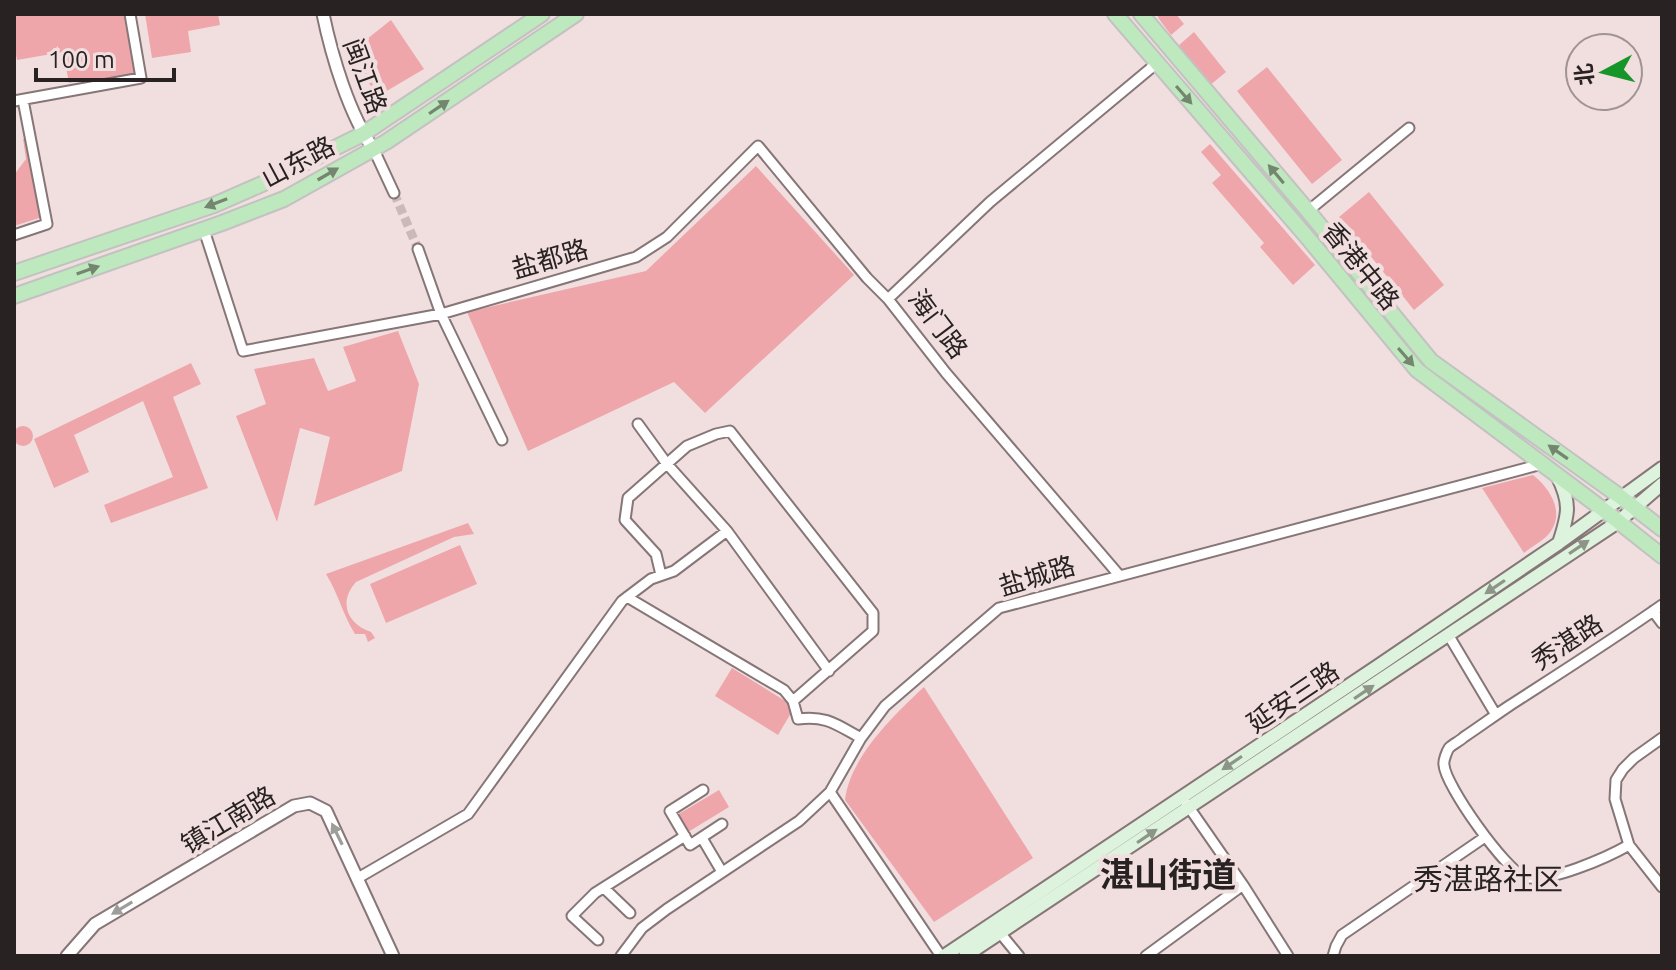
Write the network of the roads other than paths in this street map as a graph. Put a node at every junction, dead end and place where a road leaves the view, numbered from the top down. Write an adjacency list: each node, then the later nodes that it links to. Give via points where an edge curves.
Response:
1 (130, 14): 8 (street, via 141,78)
2 (323, 14): 10 (street, 闽江路, via 331,53)
3 (542, 14): 10 (main road, 山东路)
4 (576, 14): 11 (main road, 山东路, one-way to 4)
5 (1115, 14): 7 (main road, 香港中路)
6 (1141, 14): 13 (main road, 香港中路, one-way to 6)
7 (1157, 63): 19 (street, 海门路, via 990,202); 24 (main road, 香港中路, one-way to 24, via 1417,370)
8 (19, 101): 15 (street, via 47,224)
9 (1409, 128): 13 (street)
10 (363, 134): 11 (street, 闽江路); 17 (main road, 山东路, one-way to 17, via 214,205)
11 (374, 150): 12 (street); 14 (main road, 山东路, one-way to 11, via 284,199)
12 (394, 193)
13 (1308, 211): 28 (main road, 香港中路, one-way to 13, via 1431,361)
14 (204, 230): 18 (main road, 山东路, one-way to 14); 20 (street, 盐都路, via 243,351)
15 (14, 235)
16 (418, 249): 20 (street)
17 (14, 273)
18 (14, 296)
19 (888, 299): 20 (street, 盐都路, via 758,146 667,237 636,257); 37 (street, 海门路)
20 (441, 314): 22 (street)
21 (638, 424): 23 (street)
22 (502, 440)
23 (667, 464): 33 (street); 36 (street, via 628,498 625,520 656,554); 43 (street, via 687,446 730,431 873,613 873,631)
24 (1542, 464): 26 (main road, 香港中路); 37 (street, 盐城路)
25 (1662, 468): 28 (main road, 延安三路)
26 (1557, 475): 30 (main road, 香港中路); 34 (main road, via 1568,496)
27 (1662, 484): 29 (main road, 延安三路)
28 (1622, 498): 29 (main road, 香港中路); 30 (main road, 延安三路)
29 (1635, 508): 31 (main road, 延安三路); 32 (main road, 香港中路)
30 (1605, 511): 31 (main road, 香港中路); 34 (main road, 延安三路)
31 (1618, 522): 35 (main road, 香港中路); 42 (main road, 延安三路, one-way to 31)
32 (1662, 529)
33 (727, 531): 36 (street); 43 (street)
34 (1559, 543): 50 (main road, 延安三路, one-way to 50)
35 (1662, 556)
36 (661, 575): 38 (street)
37 (1119, 575): 46 (street, 盐城路, via 999,608 885,706)
38 (627, 597): 44 (street, via 784,690); 57 (street, via 468,814)
39 (1662, 605): 40 (street, 秀湛路)
40 (1653, 611): 41 (street); 45 (street, 秀湛路)
41 (1662, 623)
42 (1449, 636): 45 (street); 50 (main road, 延安三路, one-way to 42)
43 (829, 671): 44 (street)
44 (793, 701): 46 (street, via 798,719 825,719)
45 (1496, 715): 53 (street, 秀湛路, via 1448,749 1443,764)
46 (861, 738): 49 (street, 盐城路)
47 (1662, 738): 55 (street, via 1634,758 1616,780 1615,799)
48 (703, 790): 52 (street, via 670,811)
49 (830, 792): 56 (street, 盐城路, via 799,821); 67 (street)
50 (1185, 803): 58 (street); 62 (main road, 延安三路)
51 (722, 824): 54 (street)
52 (685, 836): 54 (street, via 690,845); 60 (street)
53 (1485, 837): 55 (street, 秀湛路, via 1524,877 1579,867); 72 (street, via 1342,935)
54 (702, 838): 56 (street)
55 (1629, 845): 59 (street)
56 (722, 872): 66 (street, 盐城路, via 642,928)
57 (358, 878): 64 (street, 镇江南路, one-way to 64, via 326,811 310,803 294,806 95,924); 65 (street, 镇江南路)
58 (1243, 885): 70 (street); 71 (street)
59 (1662, 887)
60 (604, 888): 61 (street); 63 (street, via 572,916)
61 (630, 913)
62 (996, 929): 67 (main road, 延安三路); 68 (main road, 延安三路); 69 (street)
63 (598, 940)
64 (67, 956)
65 (393, 956)
66 (621, 956)
67 (942, 956)
68 (965, 956)
69 (1019, 956)
70 (1146, 956)
71 (1288, 956)
72 (1333, 956)

